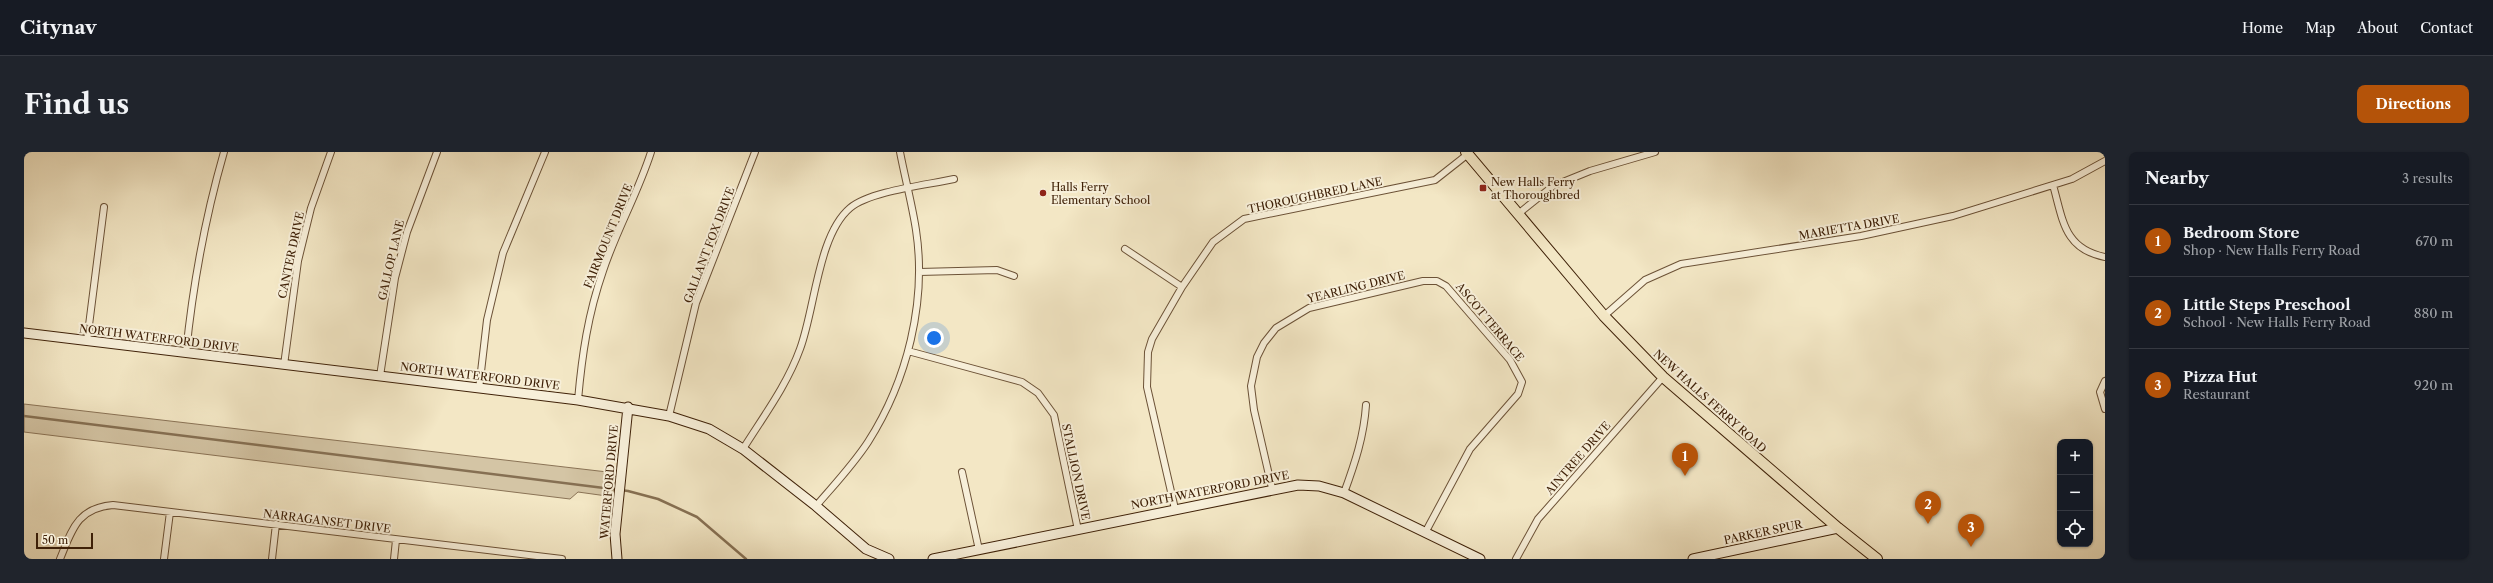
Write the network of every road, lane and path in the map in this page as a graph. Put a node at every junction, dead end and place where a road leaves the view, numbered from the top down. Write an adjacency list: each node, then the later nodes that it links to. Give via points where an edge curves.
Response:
1 (224, 152): 26 (street, via 202,236 192,292)
2 (331, 152): 27 (street, CANTER DRIVE, via 311,208 298,261)
3 (437, 152): 28 (street, GALLOP LANE, via 406,232 395,278)
4 (545, 152): 31 (street, via 503,253 487,320)
5 (651, 152): 32 (street, FAIRMOUNT DRIVE, via 603,270 589,316)
6 (754, 152): 36 (street, GALLANT FOX DRIVE, via 696,303)
7 (900, 152): 13 (street)
8 (1655, 152): 15 (street, via 1590,171 1553,186)
9 (1467, 153): 15 (main road, NEW HALLS FERRY ROAD); 21 (street, THOROUGHBRED LANE, via 1443,174 1421,184 1244,219 1213,242)
10 (2105, 161): 12 (street, MARIETTA DRIVE, via 2086,173)
11 (954, 179): 13 (street)
12 (2053, 185): 17 (street, via 2067,232 2073,241 2081,249); 22 (street, MARIETTA DRIVE, via 1953,216 1861,236 1682,264 1645,280)
13 (908, 189): 18 (street, via 916,230); 37 (street, via 866,198 850,208 836,223 827,242 800,350 784,383)
14 (104, 207): 24 (street)
15 (1518, 214): 22 (main road, NEW HALLS FERRY ROAD)
16 (1125, 249): 21 (street)
17 (2105, 257)
18 (919, 272): 19 (street, via 997,270); 25 (street, via 916,309)
19 (1014, 276)
20 (1446, 286): 39 (street, YEARLING DRIVE, via 1437,281 1423,281 1308,308 1276,328 1257,357 1251,386); 47 (street, ASCOT TERRACE, via 1510,360 1520,374 1522,388 1470,449)
21 (1182, 287): 42 (street, THOROUGHBRED LANE, via 1152,339 1146,367 1147,387)
22 (1604, 316): 29 (main road, NEW HALLS FERRY ROAD)
23 (24, 333): 24 (street, NORTH WATERFORD DRIVE)
24 (87, 341): 26 (street, NORTH WATERFORD DRIVE)
25 (908, 351): 41 (street, via 898,383 868,442); 46 (street, STALLION DRIVE, via 1022,382 1038,394 1054,415)
26 (186, 353): 27 (street, NORTH WATERFORD DRIVE)
27 (284, 365): 28 (street, NORTH WATERFORD DRIVE)
28 (380, 376): 31 (street, NORTH WATERFORD DRIVE)
29 (1663, 377): 45 (main road, NEW HALLS FERRY ROAD); 60 (street, AINTREE DRIVE, via 1538,519)
30 (2105, 381): 35 (street, via 2100,392)
31 (479, 389): 32 (street, NORTH WATERFORD DRIVE)
32 (578, 400): 34 (street, NORTH WATERFORD DRIVE)
33 (1366, 405): 40 (street, via 1359,454)
34 (628, 407): 36 (street, NORTH WATERFORD DRIVE); 56 (street, WATERFORD DRIVE, via 615,534)
35 (2105, 409)
36 (669, 416): 37 (street, NORTH WATERFORD DRIVE, via 709,429)
37 (743, 449): 41 (street, NORTH WATERFORD DRIVE)
38 (962, 472): 49 (street)
39 (1272, 488): 40 (street, NORTH WATERFORD DRIVE, via 1319,486); 42 (street, NORTH WATERFORD DRIVE)
40 (1344, 493): 47 (street, NORTH WATERFORD DRIVE)
41 (816, 506): 57 (street, NORTH WATERFORD DRIVE, via 866,549)
42 (1175, 509): 46 (street, NORTH WATERFORD DRIVE)
43 (170, 512): 44 (street, NARRAGANSET DRIVE); 51 (street, NARRAGANSET DRIVE, via 113,505 90,510 76,523); 52 (street)
44 (276, 524): 48 (street, NARRAGANSET DRIVE); 53 (street)
45 (1838, 528): 61 (street, PARKER SPUR); 62 (main road, NEW HALLS FERRY ROAD)
46 (1078, 530): 49 (street, NORTH WATERFORD DRIVE)
47 (1425, 533): 59 (street, NORTH WATERFORD DRIVE)
48 (396, 540): 50 (street, NARRAGANSET DRIVE); 54 (street)
49 (979, 550): 58 (street, NORTH WATERFORD DRIVE)
50 (516, 557): 55 (street, NARRAGANSET DRIVE)
51 (60, 559)
52 (164, 559)
53 (272, 559)
54 (394, 559)
55 (562, 559)
56 (617, 559)
57 (889, 559)
58 (933, 559)
59 (1480, 559)
60 (1516, 559)
61 (1693, 559)
62 (1877, 559)

